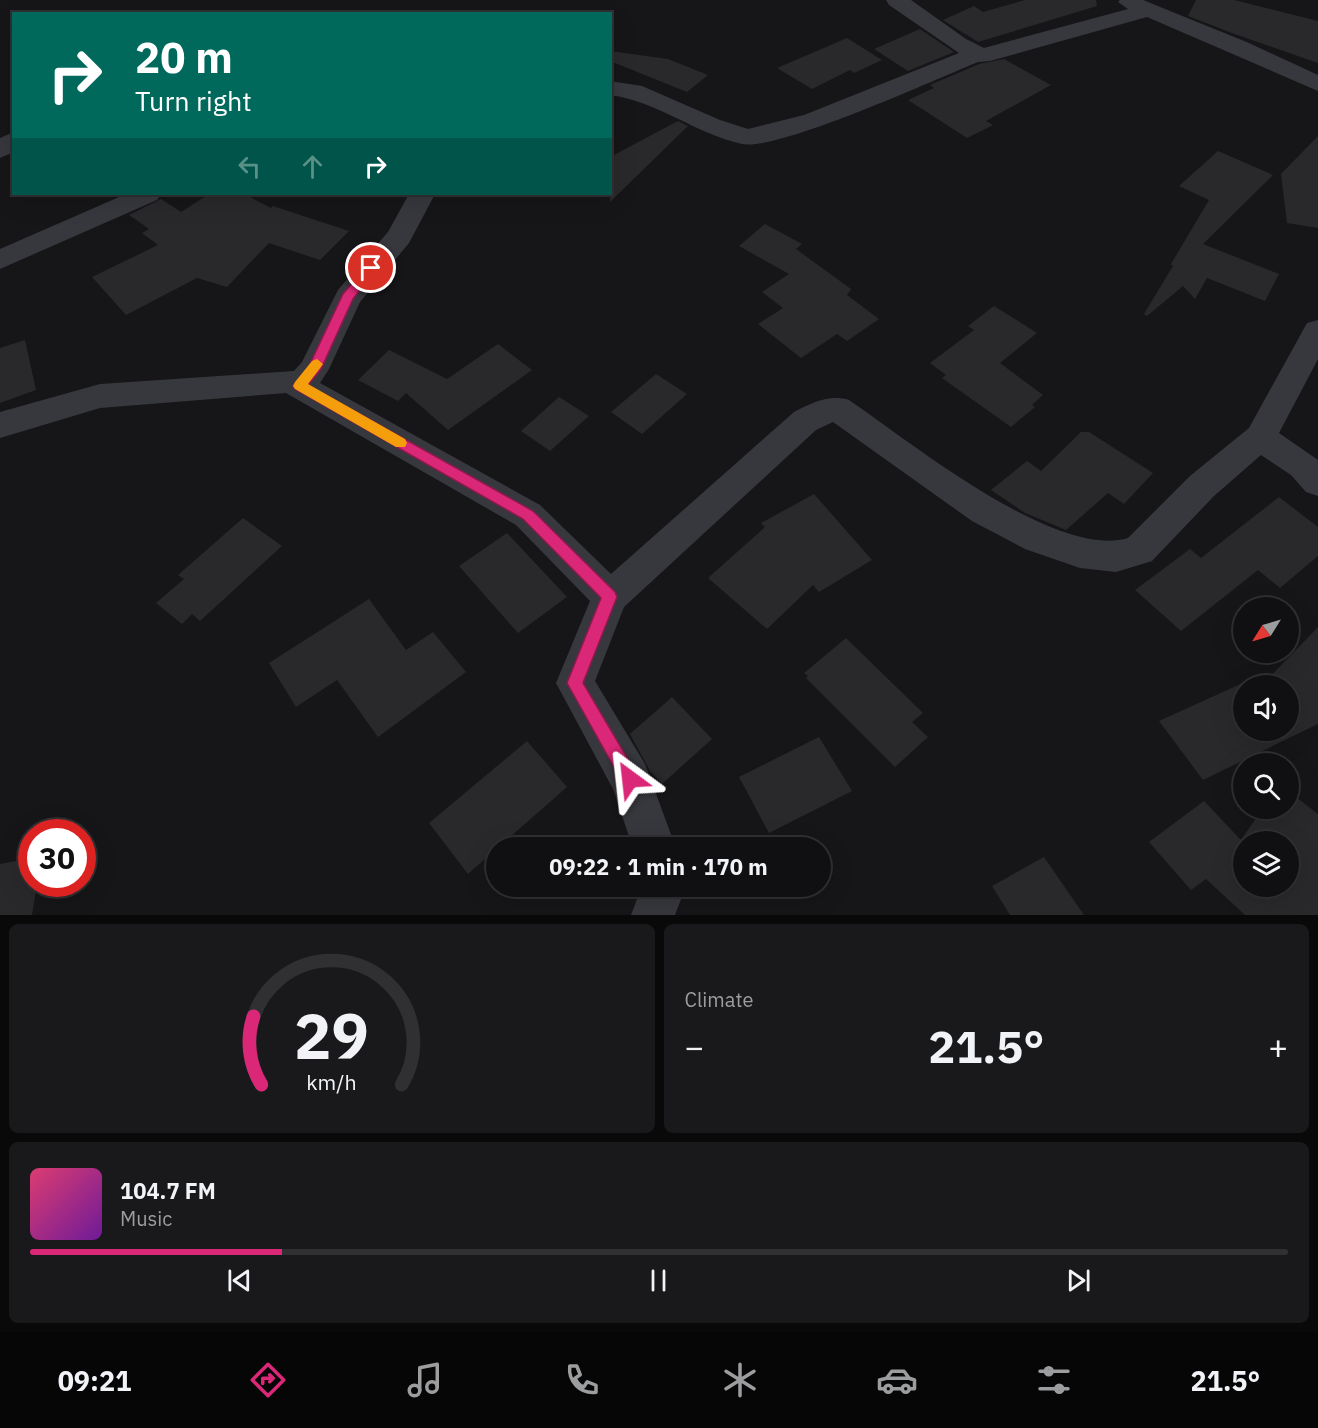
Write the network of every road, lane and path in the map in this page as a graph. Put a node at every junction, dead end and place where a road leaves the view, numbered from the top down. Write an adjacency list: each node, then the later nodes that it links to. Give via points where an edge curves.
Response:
1 (897, 0): 4 (street)
2 (1121, 0): 3 (street)
3 (1149, 10): 4 (street, via 987,56); 5 (street)
4 (975, 55): 6 (street, via 813,120 746,137 634,91)
5 (1318, 84)
6 (612, 88)
7 (12, 141): 8 (street)
8 (0, 150)
9 (146, 195): 11 (street)
10 (421, 195): 13 (street, via 399,237 348,297 314,369)
11 (0, 260)
12 (1318, 331): 15 (street)
13 (299, 386): 14 (street, via 290,381 100,396); 17 (street, via 528,515)
14 (0, 425)
15 (1260, 437): 16 (street, via 1303,466); 17 (street, via 1202,486 1138,550 1116,557 1080,553 984,511 850,415 838,409 822,412 805,421)
16 (1318, 482)
17 (609, 597): 18 (street, via 575,683 630,779)
18 (650, 837)
19 (659, 897): 20 (street)
20 (653, 915)

